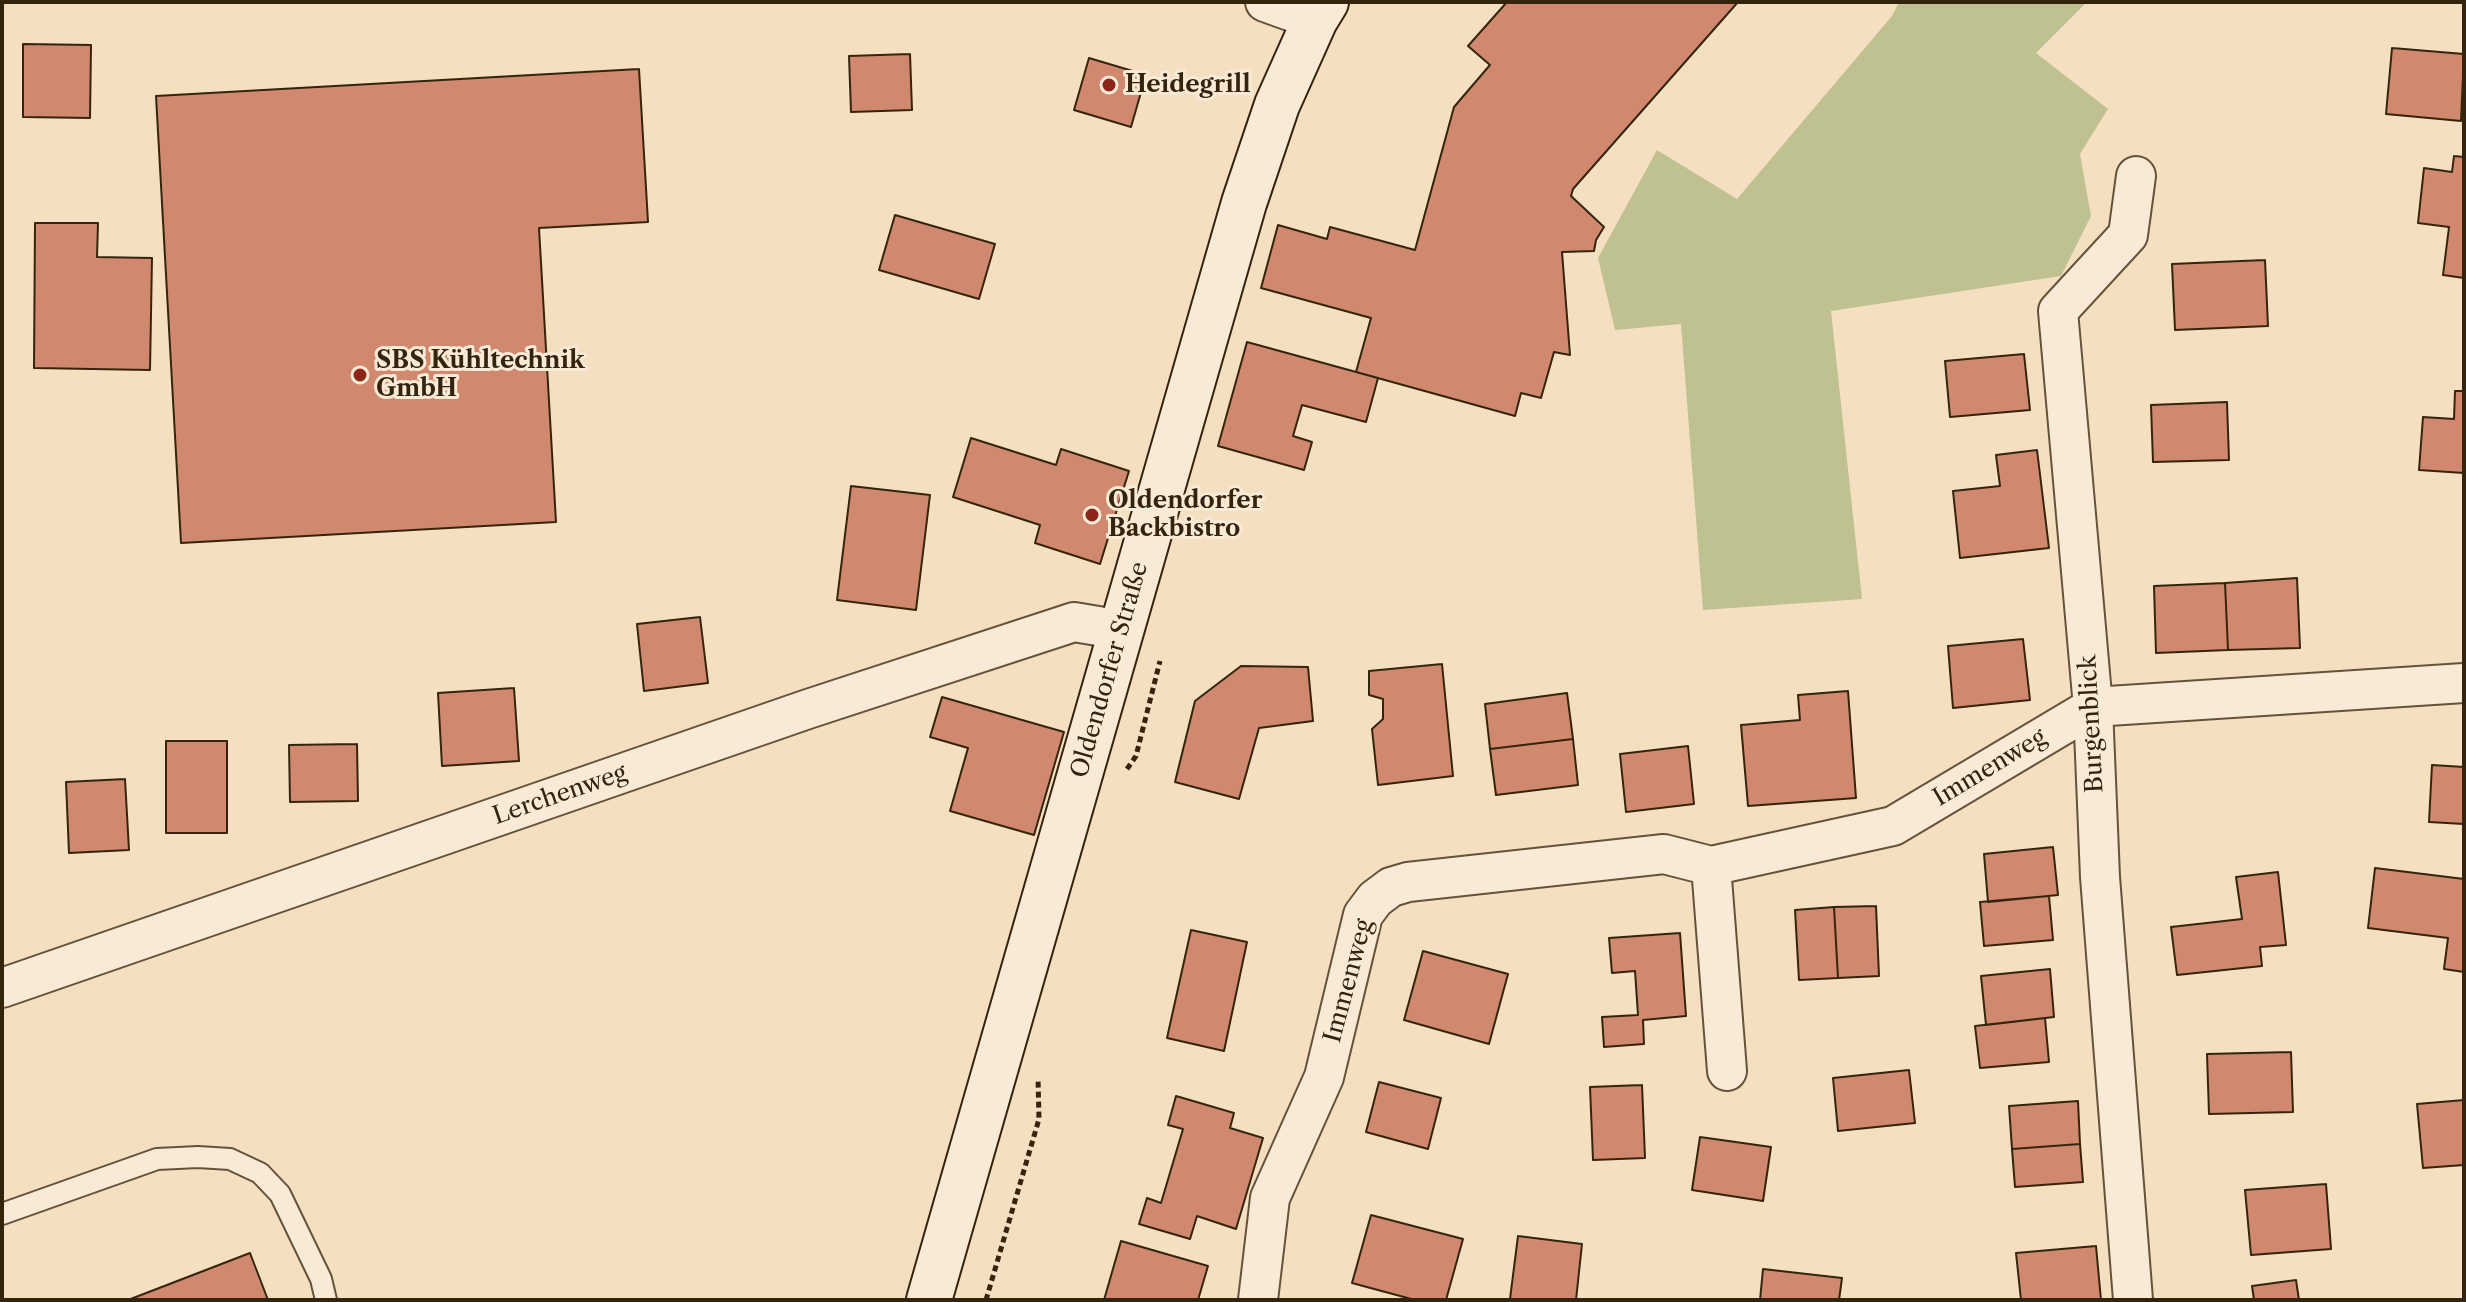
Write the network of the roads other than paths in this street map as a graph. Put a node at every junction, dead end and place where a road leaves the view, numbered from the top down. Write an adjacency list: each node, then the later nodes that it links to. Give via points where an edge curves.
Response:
1 (1265, 2): 2 (street)
2 (1321, 11): 4 (main road, Oldendorfer Straße, via 1277,105 1244,203)
3 (2136, 176): 6 (street, Burgenblick, via 2128,235 2058,311)
4 (1122, 630): 8 (street, Lerchenweg, via 1074,622); 12 (main road, Oldendorfer Straße)
5 (2464, 683): 6 (street, Immenweg)
6 (2093, 707): 7 (street, Immenweg, via 1893,826); 14 (street, Burgenblick, via 2100,877)
7 (1711, 866): 9 (street); 13 (street, Immenweg, via 1664,854 1408,882 1375,899 1363,915 1324,1077 1270,1198)
8 (2, 988)
9 (1727, 1071)
10 (2, 1214): 11 (lane, via 157,1159 230,1159 260,1173 280,1194)
11 (326, 1300)
12 (929, 1300)
13 (1258, 1300)
14 (2133, 1300)

